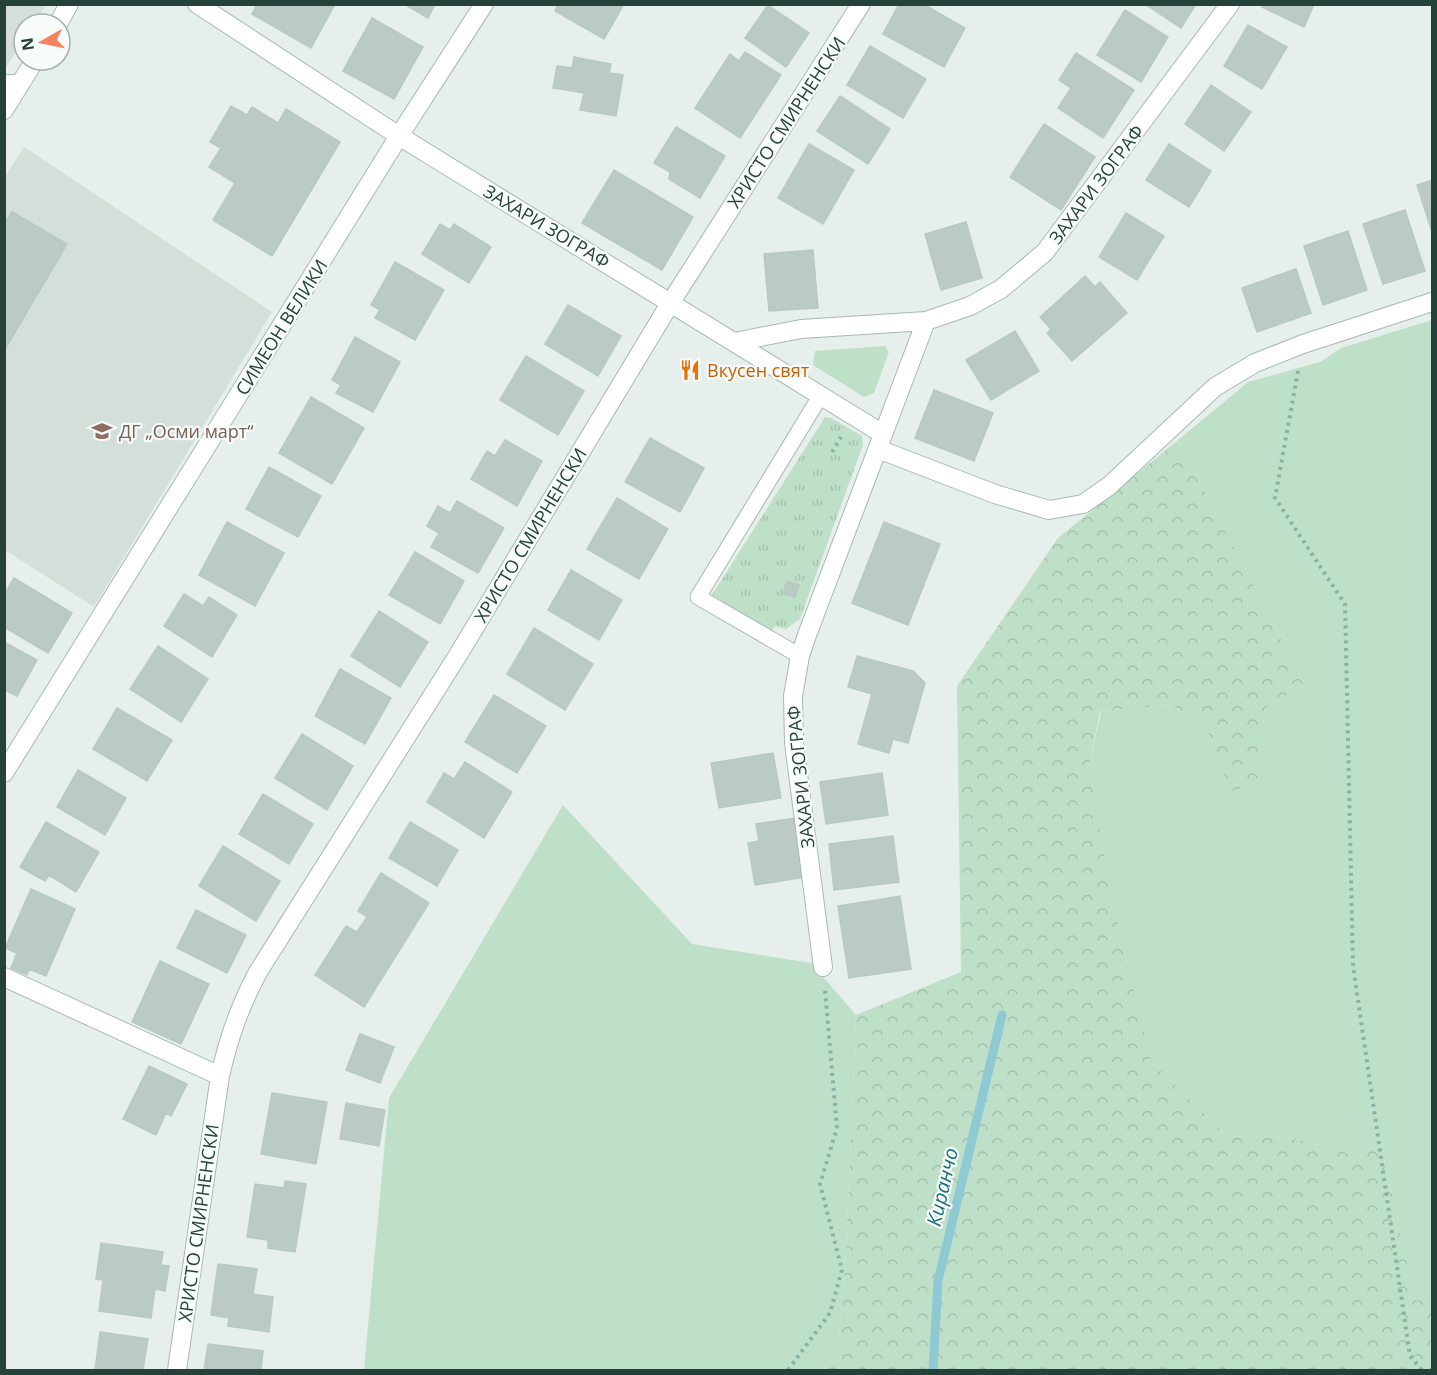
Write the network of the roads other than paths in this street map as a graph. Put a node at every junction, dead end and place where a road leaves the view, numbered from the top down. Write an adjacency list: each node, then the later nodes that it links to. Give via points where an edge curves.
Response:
1 (197, 4): 7 (street, ЗАХАРИ ЗОГРАФ)
2 (484, 4): 7 (street, СИМЕОН ВЕЛИКИ)
3 (861, 4): 8 (street, ХРИСТО СМИРНЕНСКИ)
4 (1230, 4): 10 (street, ЗАХАРИ ЗОГРАФ, via 1045,252 1001,289 970,306)
5 (13, 82): 6 (street)
6 (4, 110)
7 (399, 136): 8 (street, ЗАХАРИ ЗОГРАФ); 15 (street, СИМЕОН ВЕЛИКИ)
8 (671, 302): 11 (street, ЗАХАРИ ЗОГРАФ); 18 (street, ХРИСТО СМИРНЕНСКИ, via 458,655 258,972 229,1036)
9 (1432, 302): 13 (street, via 1255,363 1215,387 1108,486 1083,504 1049,510 995,494)
10 (926, 321): 11 (street, ЗАХАРИ ЗОГРАФ, via 801,329); 13 (street, ЗАХАРИ ЗОГРАФ)
11 (735, 342): 12 (street)
12 (821, 395): 13 (street); 14 (lane, via 698,597)
13 (881, 442): 14 (street, ЗАХАРИ ЗОГРАФ)
14 (800, 656): 16 (street, ЗАХАРИ ЗОГРАФ, via 793,696 794,743)
15 (4, 773)
16 (823, 967)
17 (4, 977): 18 (street)
18 (220, 1076): 19 (street, ХРИСТО СМИРНЕНСКИ)
19 (177, 1371)

